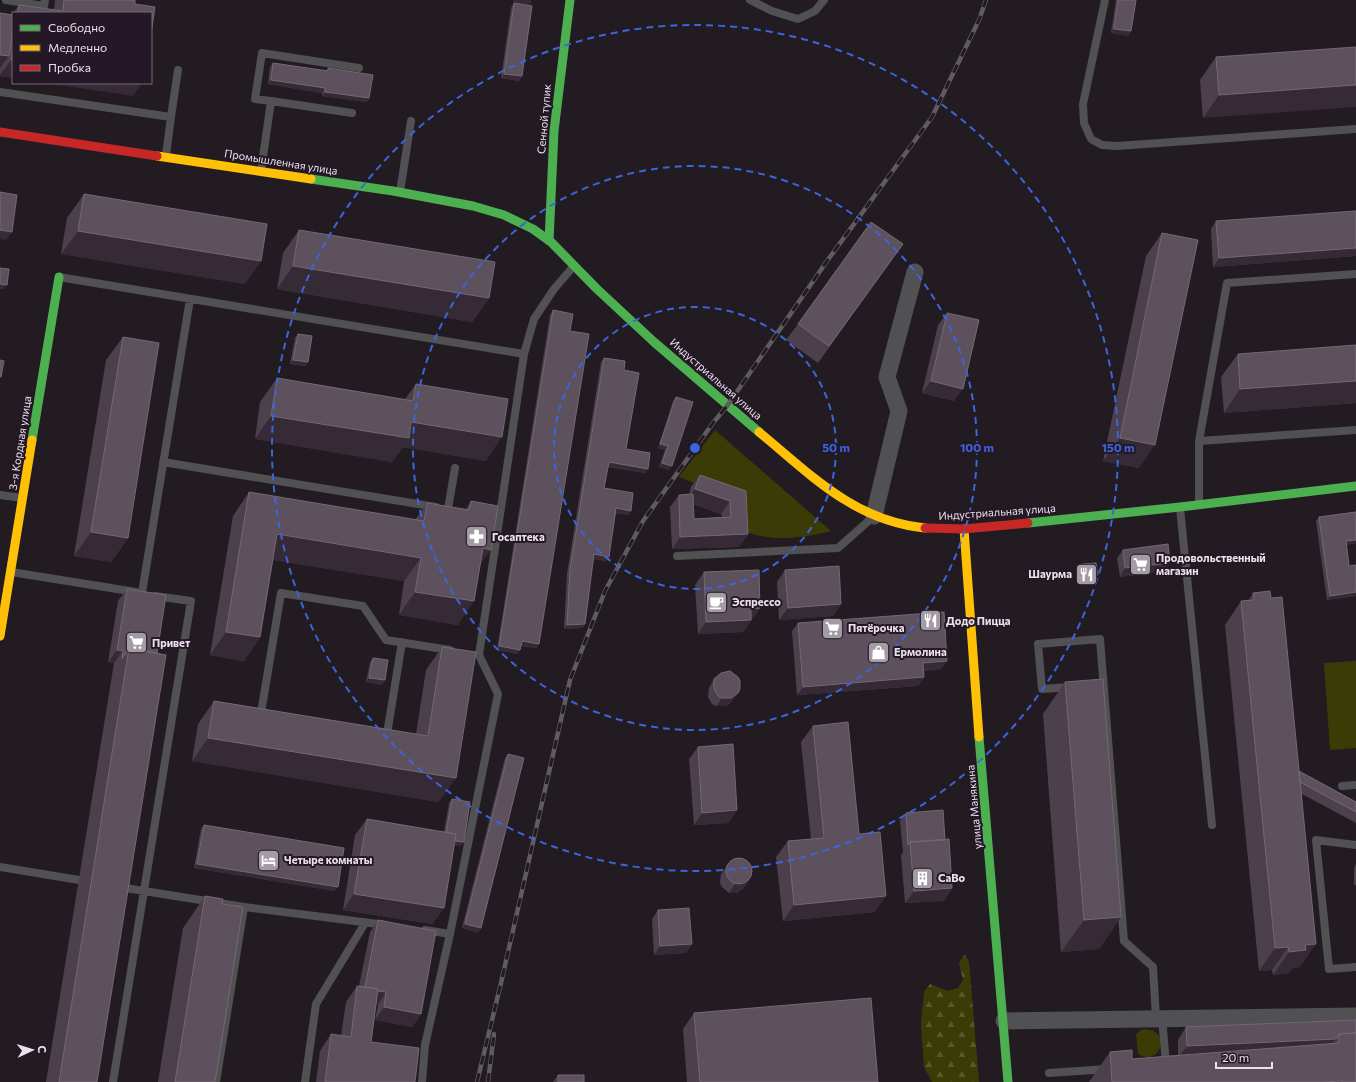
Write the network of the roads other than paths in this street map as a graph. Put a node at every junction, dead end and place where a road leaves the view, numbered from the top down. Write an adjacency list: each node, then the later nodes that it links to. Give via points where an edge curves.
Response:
1 (6, 0): 2 (lane, via 44,6)
2 (45, 0)
3 (570, 0): 19 (main road, Сенной тупик, via 554,131)
4 (750, 0): 5 (lane, via 772,11 798,19 815,11)
5 (824, 0)
6 (1105, 0): 14 (lane, via 1083,104 1084,123 1091,139 1102,145)
7 (359, 68): 10 (lane, via 262,53 255,99)
8 (178, 70): 12 (lane)
9 (0, 92): 12 (lane)
10 (271, 101): 11 (lane); 17 (lane)
11 (352, 113)
12 (171, 117): 16 (lane)
13 (411, 121): 18 (lane)
14 (1356, 129)
15 (0, 132): 16 (main road, Промышленная улица)
16 (166, 156): 17 (main road, Промышленная улица)
17 (260, 171): 18 (main road, Промышленная улица)
18 (400, 193): 19 (main road, Промышленная улица, via 474,206 503,214 527,225)
19 (549, 241): 20 (main road, Индустриальная улица)
20 (573, 267): 25 (lane, via 534,319); 35 (main road, Индустриальная улица, via 727,406 845,502)
21 (915, 272): 35 (street, via 887,377 900,411)
22 (1356, 274): 27 (lane, via 1227,283)
23 (59, 277): 24 (lane); 32 (main road, 3-я Кордная улица)
24 (190, 299): 25 (lane); 28 (lane)
25 (524, 354): 58 (lane, via 475,654 498,694)
26 (1356, 430): 27 (lane)
27 (1199, 441): 33 (lane)
28 (163, 462): 29 (lane, via 452,509); 39 (lane)
29 (455, 468)
30 (1356, 486): 33 (main road, Индустриальная улица)
31 (0, 495): 32 (lane)
32 (23, 498): 38 (main road, 3-я Кордная улица, via 10,559)
33 (1199, 505): 34 (main road, Индустриальная улица)
34 (1180, 508): 36 (main road, Индустриальная улица); 48 (lane)
35 (874, 516): 36 (main road, Индустриальная улица, via 896,524 922,528); 37 (lane, via 838,548)
36 (964, 529): 62 (main road, улица Манякина)
37 (677, 556)
38 (11, 572): 39 (lane); 40 (main road, 3-я Кордная улица)
39 (142, 593): 53 (lane, via 191,602)
40 (0, 636)
41 (402, 642): 42 (lane); 44 (lane, via 386,640 363,606 281,593 262,713); 45 (lane, via 387,734)
42 (456, 651)
43 (1081, 686): 61 (lane, via 1042,689 1038,644 1100,639 1100,684 1124,941 1152,967)
44 (277, 716)
45 (371, 731)
46 (1356, 785): 47 (lane)
47 (1342, 786)
48 (1212, 825)
49 (1356, 846): 59 (lane, via 1316,840 1329,969)
50 (0, 867): 51 (lane)
51 (79, 880)
52 (116, 886): 53 (lane)
53 (144, 891): 54 (lane); 66 (lane)
54 (244, 907): 55 (lane); 67 (lane)
55 (365, 923): 56 (lane); 68 (lane, via 316,1004)
56 (396, 927)
57 (419, 930): 58 (lane)
58 (450, 934): 69 (lane, via 425,1045)
59 (1356, 967)
60 (1356, 1016): 61 (street)
61 (1159, 1018): 62 (street); 63 (lane, via 1166,1064)
62 (1004, 1021): 70 (main road, улица Манякина)
63 (1158, 1065)
64 (1119, 1068): 65 (lane)
65 (1049, 1073)
66 (113, 1082)
67 (216, 1082)
68 (305, 1082)
69 (422, 1082)
70 (1008, 1082)

